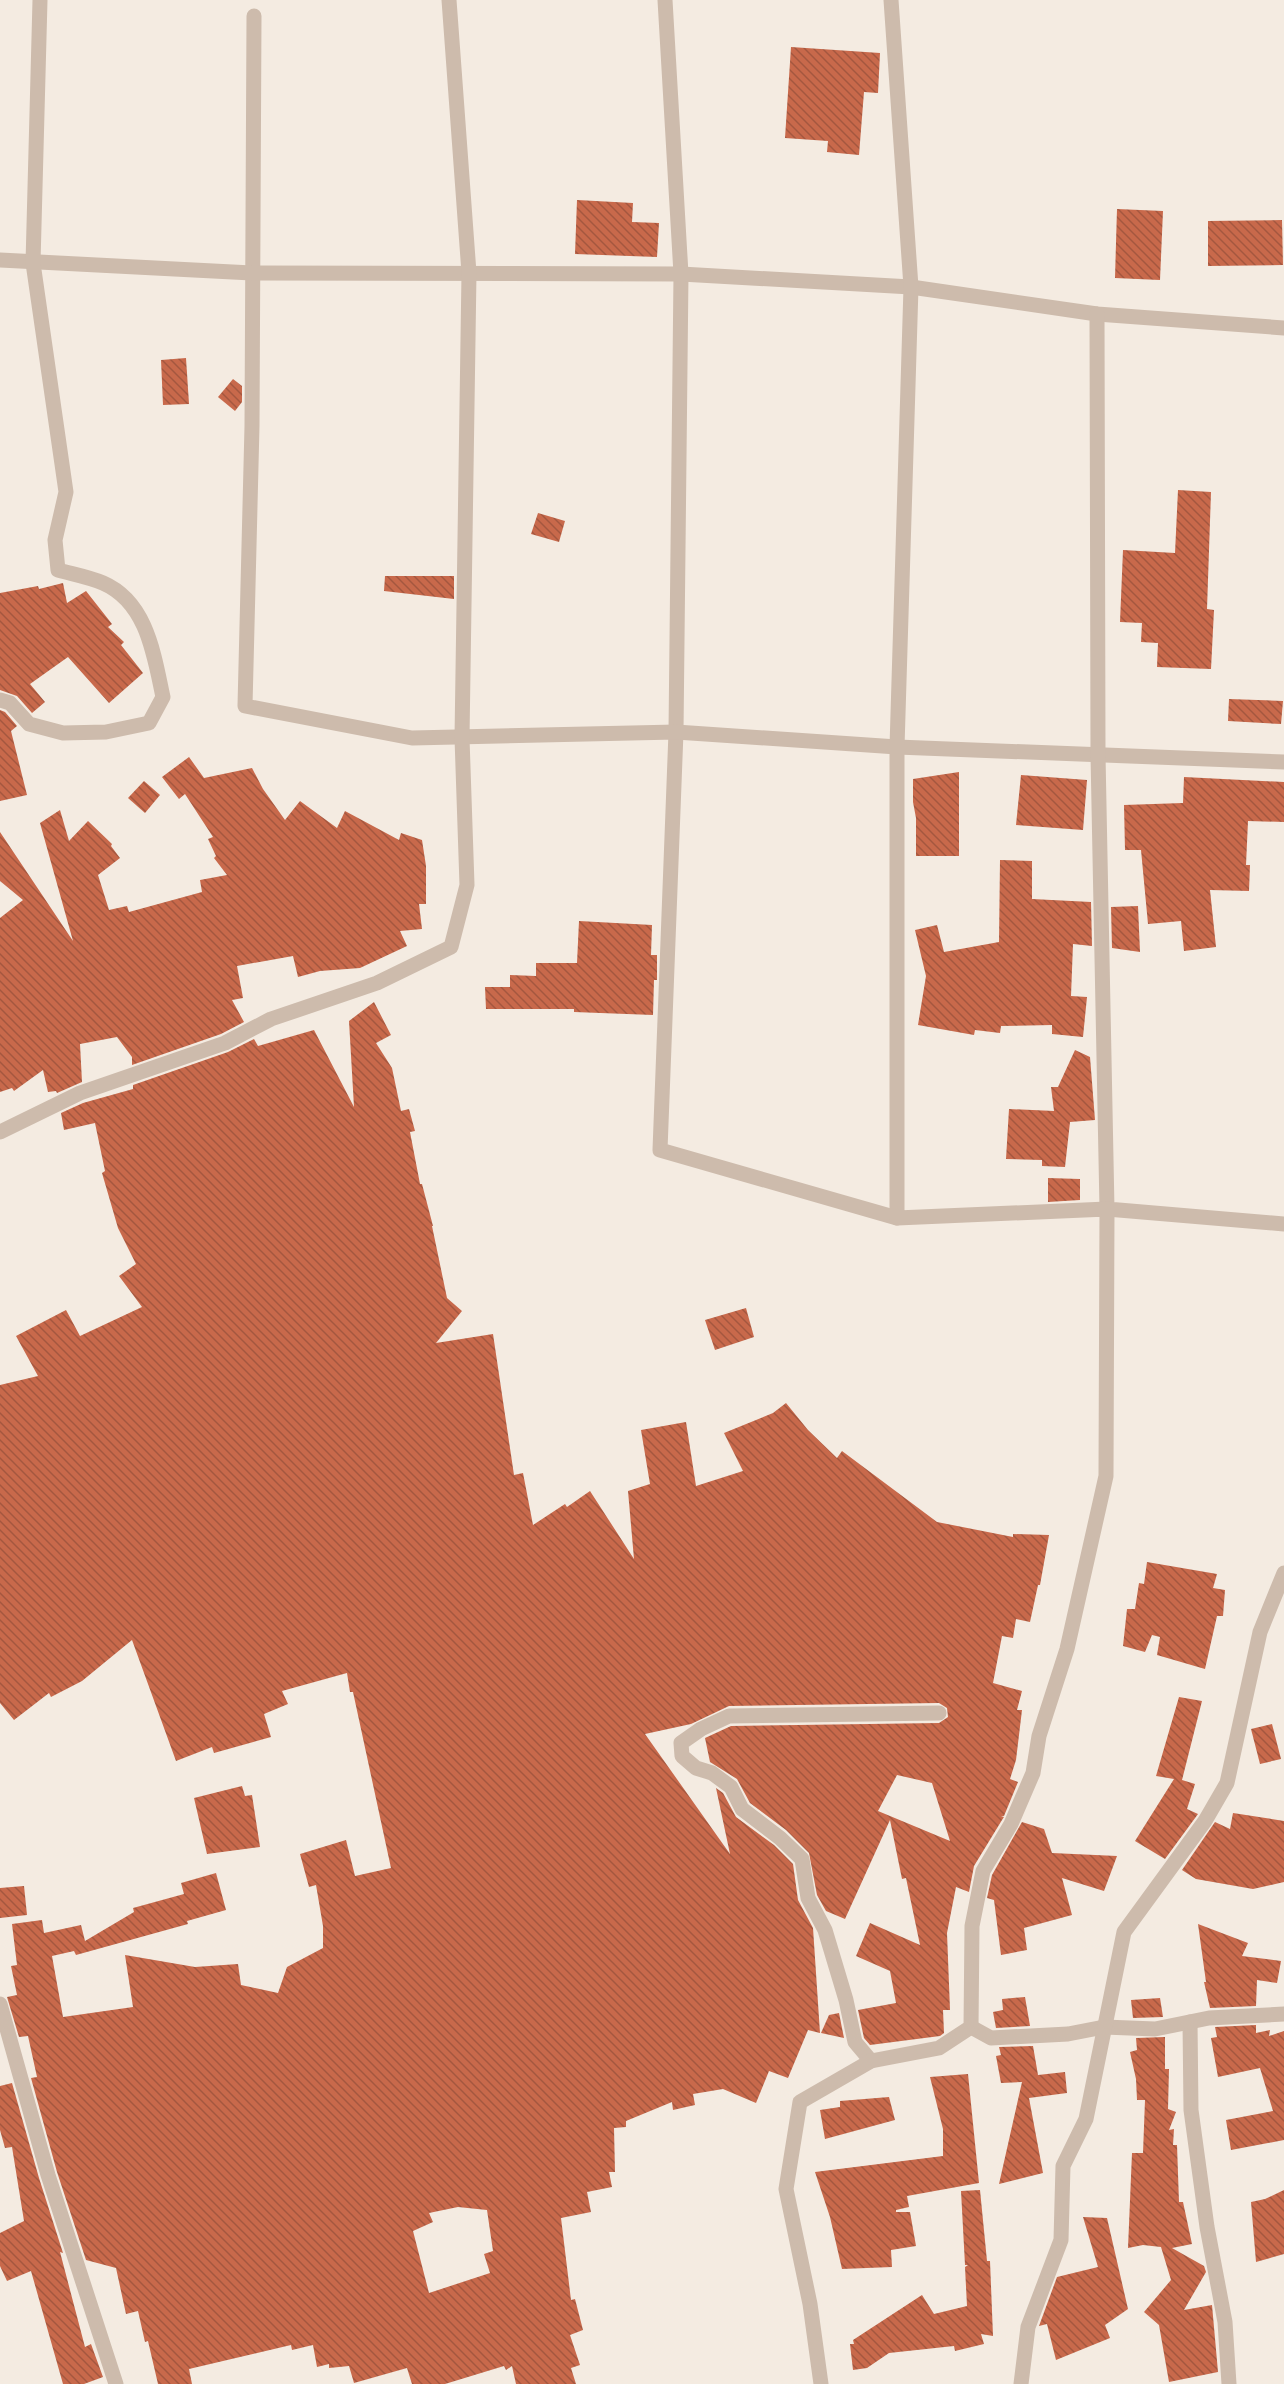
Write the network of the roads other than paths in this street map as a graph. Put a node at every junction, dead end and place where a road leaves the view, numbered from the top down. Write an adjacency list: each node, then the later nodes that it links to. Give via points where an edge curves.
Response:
1 (40, 0): 7 (street)
2 (449, 0): 9 (street)
3 (665, 0): 10 (street)
4 (891, 0): 11 (street)
5 (254, 16): 8 (street)
6 (0, 260): 7 (street)
7 (33, 263): 8 (street); 14 (street, via 66,492 56,540 58,570 103,583 125,597 141,618 163,697 149,723 106,732 63,733 28,724 10,704)
8 (252, 273): 9 (street); 16 (street, via 245,706 412,738)
9 (469, 273): 10 (street); 16 (street)
10 (681, 274): 11 (street); 15 (street)
11 (910, 287): 12 (street); 17 (street)
12 (1097, 314): 13 (street); 18 (street)
13 (1284, 328)
14 (0, 700)
15 (676, 732): 16 (street); 17 (street); 22 (street, via 660,1150)
16 (462, 738): 20 (street, via 467,885 451,947 377,983 271,1018 225,1043 80,1093)
17 (897, 747): 18 (street); 22 (street)
18 (1098, 755): 19 (street); 21 (street)
19 (1284, 762)
20 (0, 1132)
21 (1107, 1209): 22 (street); 23 (street); 29 (street, via 1106,1476 1067,1648 1039,1736 1034,1773 1011,1824 982,1871 972,1926)
22 (897, 1218)
23 (1284, 1224)
24 (1284, 1573): 30 (street, via 1260,1632 1227,1783 1205,1821 1124,1932)
25 (939, 1713): 31 (street, via 729,1716 681,1743 682,1756 731,1787 742,1809 802,1860 808,1898 825,1930 855,2042)
26 (0, 2004): 32 (street, via 48,2175)
27 (1284, 2014): 28 (street)
28 (1190, 2022): 30 (street, via 1155,2029); 35 (street, via 1191,2110 1225,2322)
29 (971, 2027): 30 (street, via 991,2038 1068,2034); 31 (street, via 939,2048)
30 (1104, 2027): 34 (street, via 1086,2119 1063,2166 1061,2240 1028,2327)
31 (871, 2061): 33 (street, via 800,2102 786,2189 810,2304)
32 (116, 2384)
33 (821, 2384)
34 (1021, 2384)
35 (1229, 2384)

